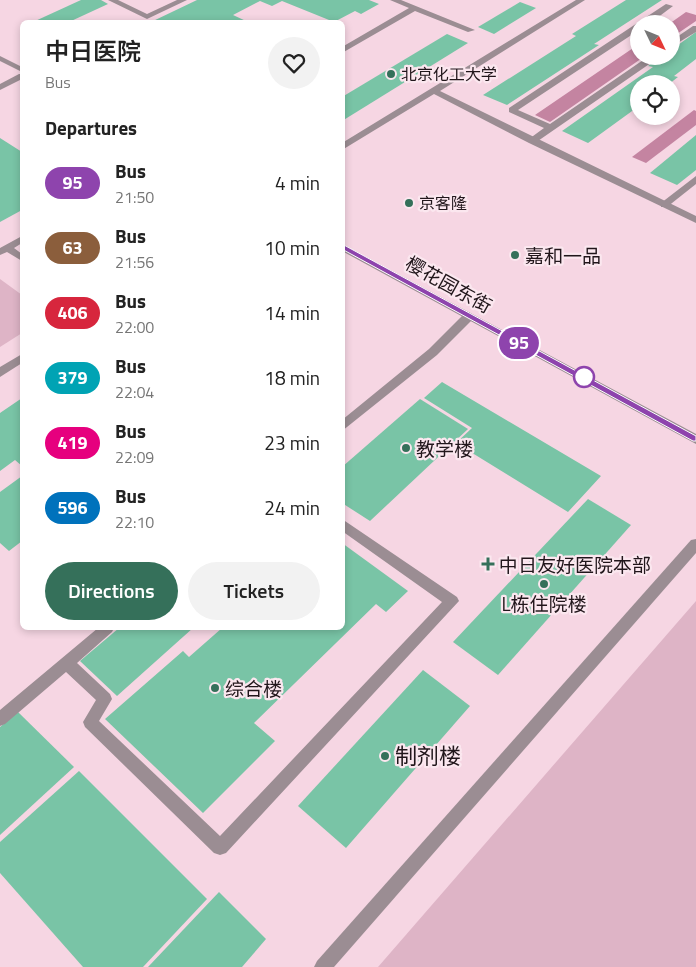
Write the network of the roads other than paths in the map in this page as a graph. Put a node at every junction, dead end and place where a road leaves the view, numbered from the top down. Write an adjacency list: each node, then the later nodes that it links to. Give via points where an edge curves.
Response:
1 (112, 0): 2 (street, via 148,17)
2 (183, 0)
3 (394, 0): 6 (street)
4 (581, 0): 18 (street)
5 (669, 6): 7 (street)
6 (415, 8): 9 (street); 12 (street)
7 (656, 15)
8 (696, 28): 11 (street)
9 (471, 30)
10 (630, 32): 19 (street, via 512,110)
11 (680, 39)
12 (345, 49)
13 (0, 58): 15 (street)
14 (642, 65): 19 (street)
15 (20, 69)
16 (20, 77): 17 (street)
17 (0, 87)
18 (434, 90): 20 (street); 21 (street)
19 (552, 128): 20 (street)
20 (532, 142): 23 (street)
21 (345, 145)
22 (696, 179): 23 (street)
23 (664, 205): 24 (street)
24 (696, 220)
25 (20, 239): 27 (street)
26 (345, 249): 29 (street, 樱花园东街)
27 (4, 250): 28 (street)
28 (20, 257)
29 (469, 316): 32 (street, via 433,352); 33 (street, 樱花园东街)
30 (20, 359): 31 (street)
31 (0, 373)
32 (345, 425)
33 (696, 439)
34 (345, 526): 37 (street, via 452,601 220,846 90,722 105,699)
35 (696, 544): 39 (street)
36 (105, 630): 37 (street)
37 (66, 663): 38 (street)
38 (0, 720)
39 (322, 967)

